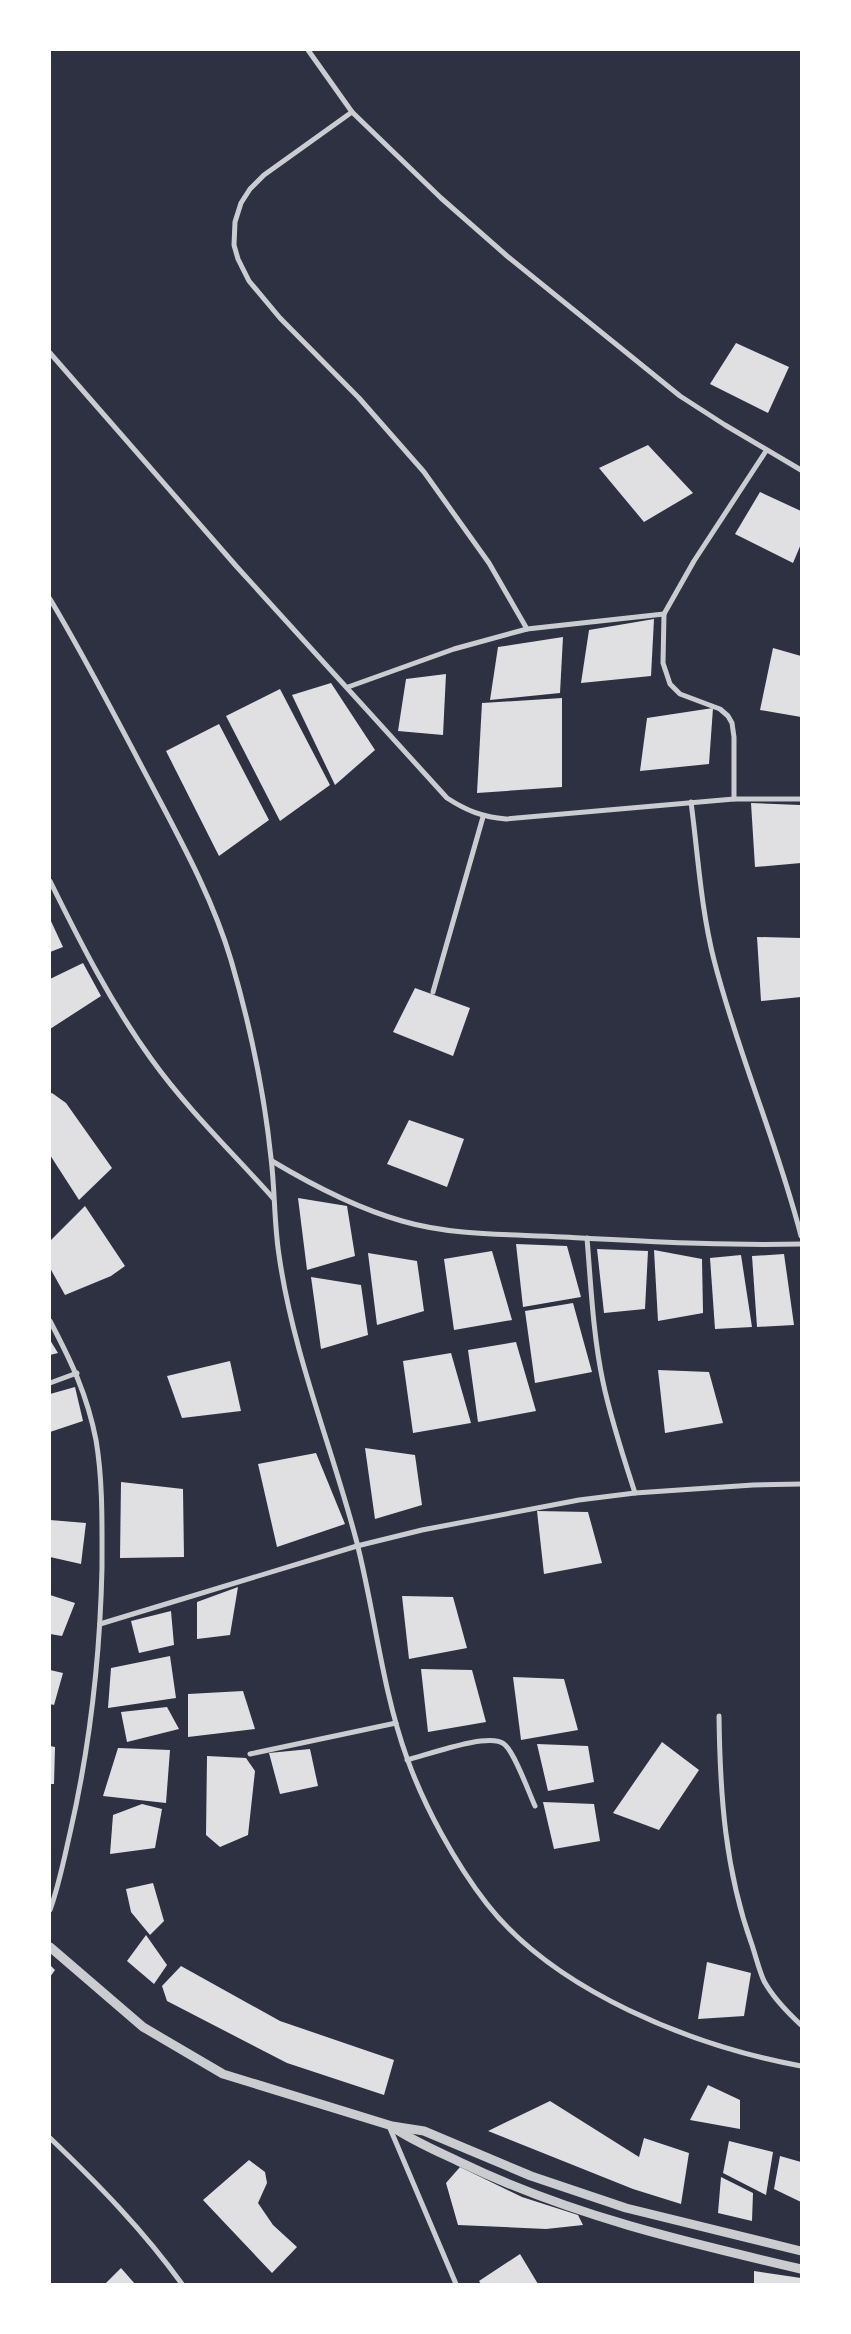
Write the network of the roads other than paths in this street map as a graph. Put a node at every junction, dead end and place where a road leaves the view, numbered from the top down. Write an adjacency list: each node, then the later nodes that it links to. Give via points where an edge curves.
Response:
1 (308, 50): 2 (street)
2 (352, 112): 4 (street, via 441,198 589,324 680,396); 8 (street, via 264,175 250,189 235,222 234,245 238,259 249,281 280,318 359,398 424,472 488,563)
3 (50, 353): 9 (street, via 236,567)
4 (766, 451): 5 (street); 7 (street)
5 (801, 470)
6 (50, 599): 16 (street, via 110,705 204,890 230,956 252,1040)
7 (664, 614): 8 (street); 10 (street, via 663,663 670,684 680,694 720,709 732,723)
8 (527, 629): 9 (street, via 454,649)
9 (348, 687): 13 (street, via 447,798)
10 (734, 799): 11 (street); 12 (street)
11 (801, 799)
12 (691, 802): 13 (street, via 541,817); 18 (street, via 703,906 714,960 772,1135)
13 (483, 817): 15 (street)
14 (50, 881): 17 (street, via 130,1029 195,1115)
15 (433, 992)
16 (272, 1161): 17 (street); 19 (street, via 303,1180 402,1221 437,1228)
17 (273, 1198): 26 (street, via 291,1320)
18 (801, 1236)
19 (587, 1238): 20 (street, via 695,1244); 25 (street, via 603,1381)
20 (801, 1244)
21 (50, 1321): 22 (street)
22 (77, 1373): 23 (street); 27 (street, via 96,1442 102,1512)
23 (50, 1383)
24 (801, 1484): 25 (street)
25 (635, 1493): 26 (street, via 579,1500)
26 (357, 1546): 27 (street); 29 (street)
27 (100, 1624): 33 (street, via 90,1727 78,1799)
28 (719, 1716): 35 (street, via 725,1836 737,1895 764,1980 774,1997)
29 (396, 1723): 30 (street); 31 (street)
30 (250, 1754)
31 (407, 1760): 32 (street, via 477,1741 498,1740 512,1755); 36 (street, via 456,1861 488,1907 522,1941 593,1992 678,2034)
32 (535, 1806)
33 (50, 1910)
34 (50, 1947): 37 (street, via 143,2028 223,2074)
35 (801, 2025)
36 (801, 2066)
37 (390, 2126): 39 (street, via 424,2131 531,2176 626,2208); 40 (street, via 479,2171 573,2208 669,2238); 42 (street)
38 (50, 2138): 41 (street, via 119,2205)
39 (801, 2251)
40 (801, 2269)
41 (182, 2284)
42 (456, 2284)

